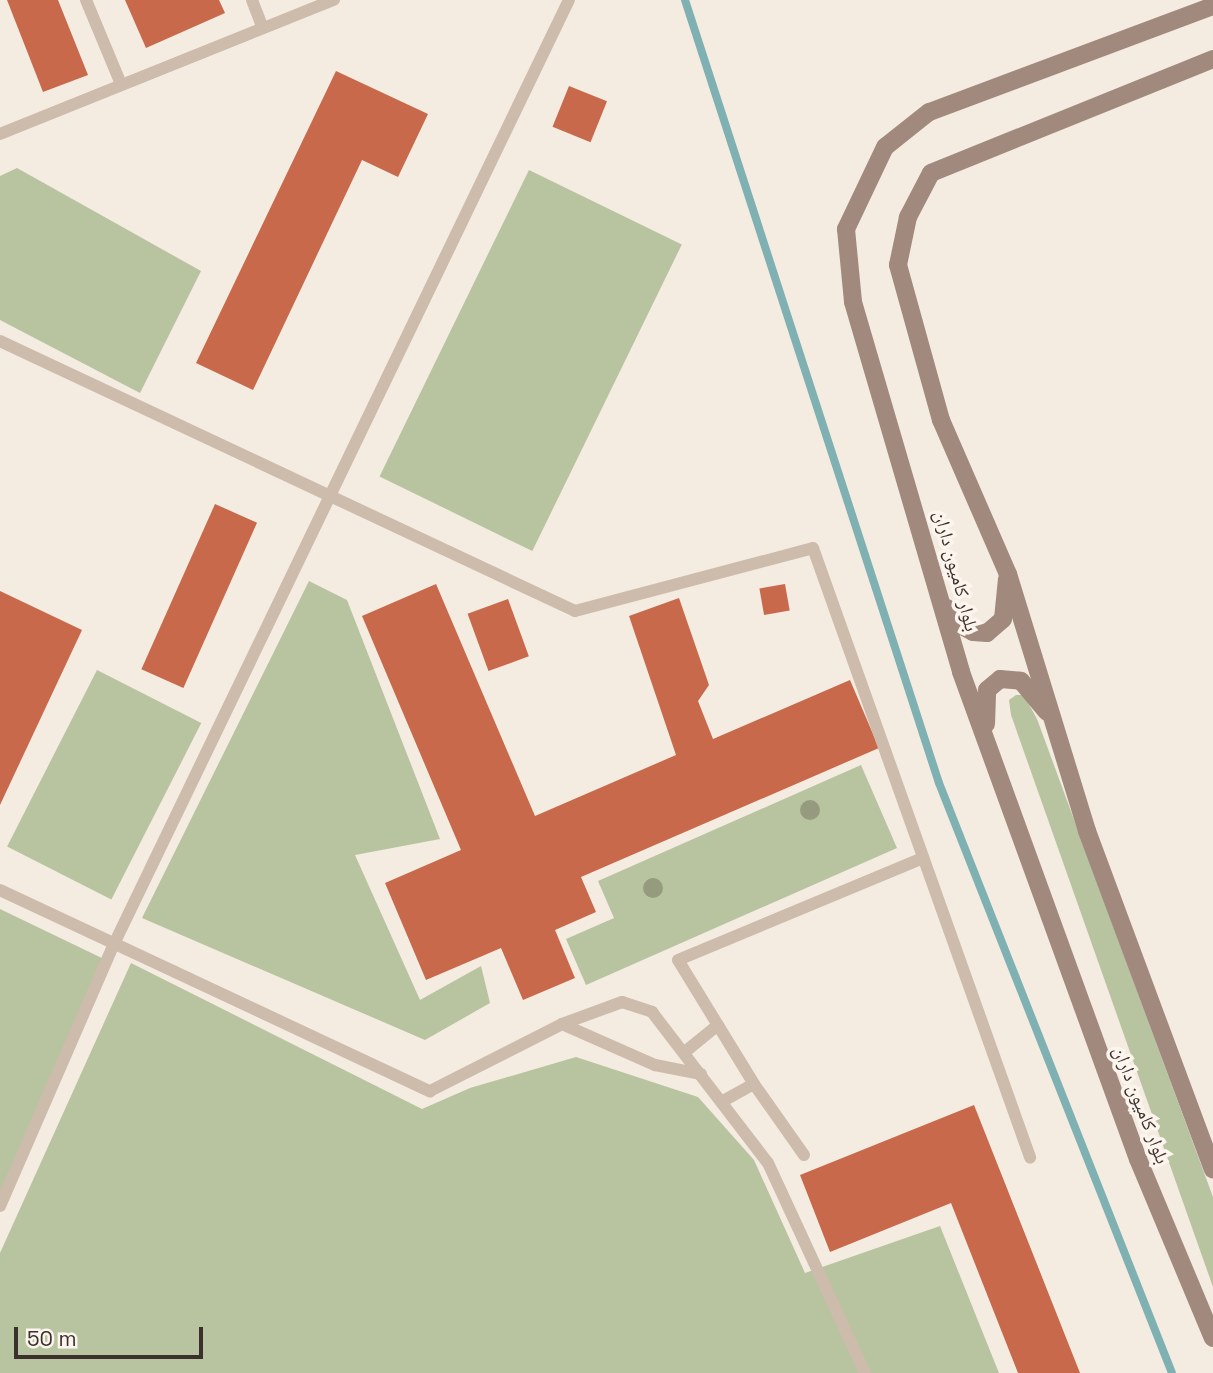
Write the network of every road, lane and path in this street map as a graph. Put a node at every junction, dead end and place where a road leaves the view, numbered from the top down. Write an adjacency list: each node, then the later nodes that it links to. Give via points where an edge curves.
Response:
1 (86, 0): 8 (lane)
2 (251, 0): 6 (lane)
3 (334, 0): 6 (lane)
4 (569, 0): 11 (lane)
5 (1213, 6): 13 (main road, بلوار کامیون داران, via 929,112 885,147 865,185 846,229 853,302)
6 (263, 28): 8 (lane)
7 (1213, 59): 12 (main road, بلوار کامیون داران, via 931,173 908,217 898,265 908,308 942,420)
8 (121, 85): 9 (lane)
9 (0, 134)
10 (0, 341): 11 (lane)
11 (329, 496): 16 (lane, via 575,611 813,548); 18 (lane)
12 (1008, 574): 13 (main road, via 1003,619 987,633 960,625); 14 (main road, بلوار کامیون داران)
13 (943, 602): 15 (main road, بلوار کامیون داران, via 961,672)
14 (1051, 717): 15 (main road, via 1021,681 1000,679 987,690); 27 (main road, بلوار کامیون داران, via 1122,931)
15 (987, 737): 29 (main road, بلوار کامیون داران, via 1138,1159)
16 (923, 858): 20 (lane, via 678,960); 26 (lane)
17 (0, 890): 18 (lane)
18 (114, 944): 19 (lane, via 430,1091); 28 (lane)
19 (562, 1024): 21 (lane, via 621,1002 652,1012); 22 (lane, via 655,1065)
20 (718, 1025): 21 (lane); 23 (lane)
21 (686, 1051): 22 (lane)
22 (701, 1074): 24 (lane)
23 (754, 1084): 24 (lane); 25 (lane)
24 (723, 1101): 30 (lane, via 768,1163)
25 (804, 1155)
26 (1030, 1157)
27 (1213, 1169)
28 (0, 1206)
29 (1213, 1338)
30 (865, 1373)

